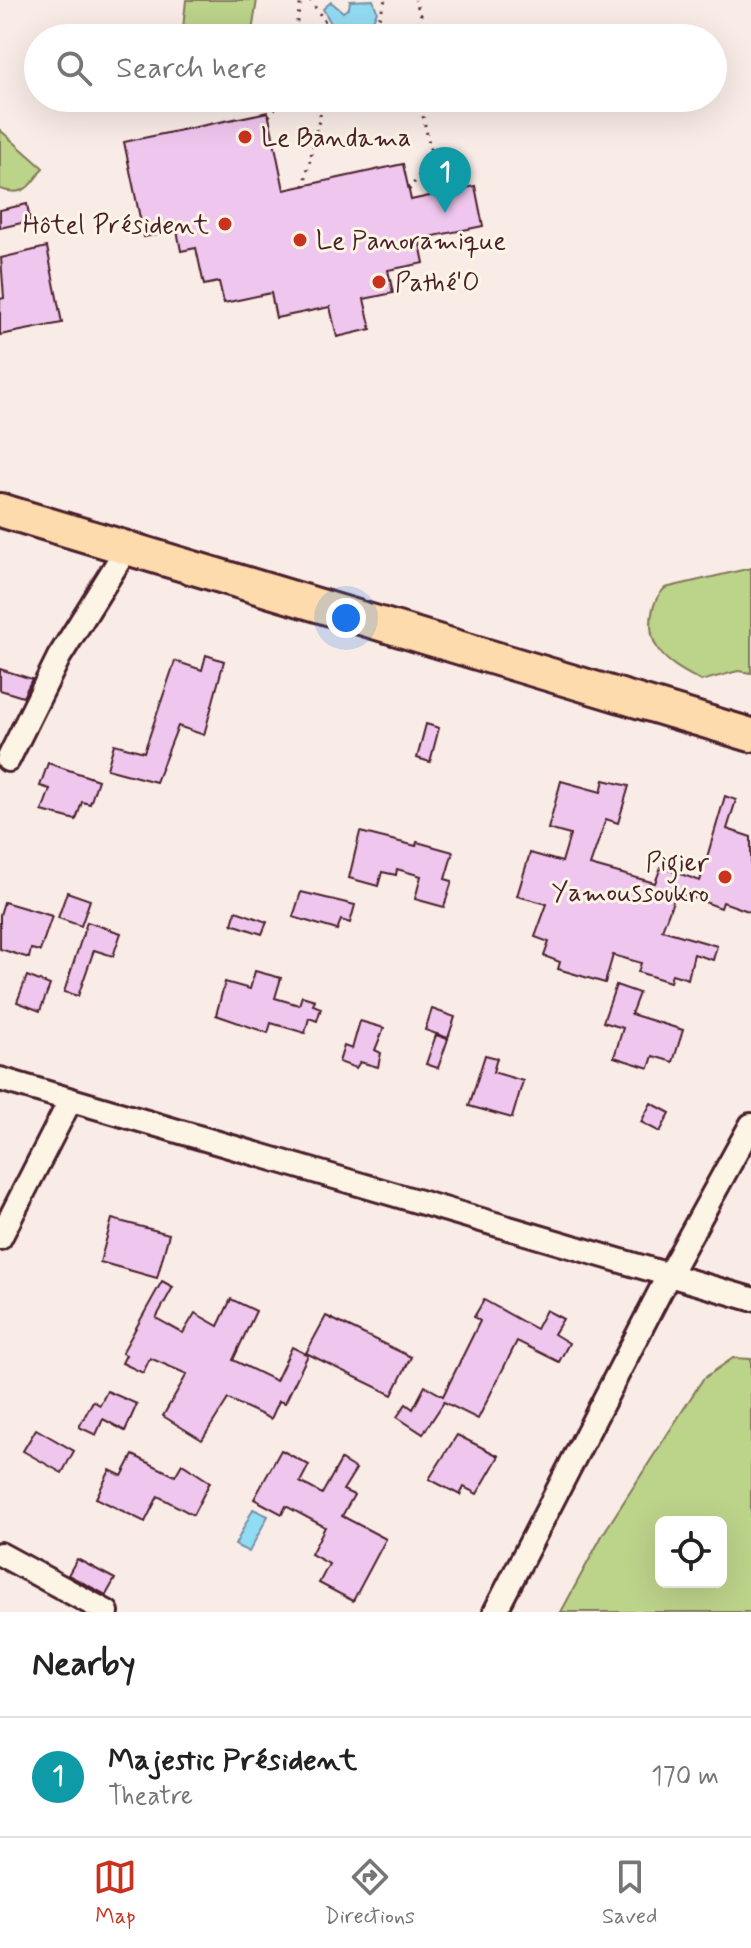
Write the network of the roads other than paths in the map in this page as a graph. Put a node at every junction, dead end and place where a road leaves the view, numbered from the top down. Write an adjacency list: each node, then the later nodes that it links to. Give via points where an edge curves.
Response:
1 (0, 510): 2 (highway)
2 (127, 548): 3 (highway); 4 (street, via 59,657)
3 (751, 735)
4 (8, 760)
5 (0, 1079): 6 (street)
6 (70, 1101): 8 (street); 9 (street)
7 (751, 1125): 9 (street)
8 (0, 1238)
9 (668, 1276): 10 (street); 13 (street)
10 (751, 1299)
11 (0, 1554): 12 (street)
12 (107, 1612)
13 (495, 1612)

